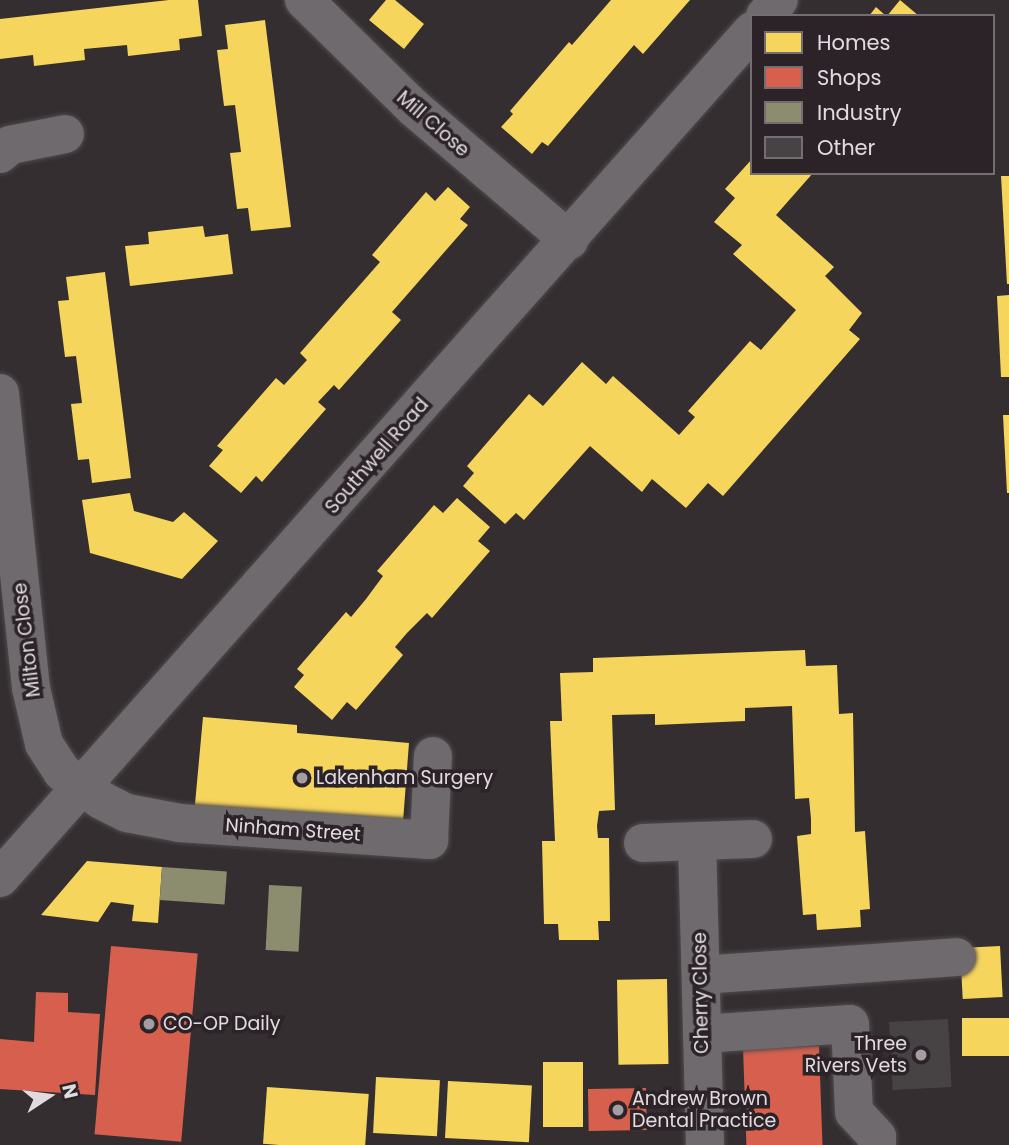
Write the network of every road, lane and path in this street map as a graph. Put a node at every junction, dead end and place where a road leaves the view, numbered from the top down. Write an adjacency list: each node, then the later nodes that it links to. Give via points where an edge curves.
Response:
1 (303, 0): 7 (street, Mill Close, via 414,108)
2 (779, 0): 3 (street)
3 (767, 14)
4 (750, 33): 7 (street, Southwell Road)
5 (65, 134): 6 (street, via 10,145)
6 (0, 154)
7 (569, 240): 10 (street, Southwell Road)
8 (0, 393): 10 (street, Milton Close, via 37,720 44,744 62,772)
9 (433, 755): 10 (street, Ninham Street, via 429,840 180,823 127,813)
10 (81, 786): 14 (street, Southwell Road)
11 (753, 839): 12 (street)
12 (697, 841): 13 (street); 16 (street, Cherry Close)
13 (643, 843)
14 (0, 878)
15 (956, 957): 16 (street)
16 (701, 975): 17 (street, Cherry Close)
17 (702, 1034): 18 (street, Cherry Close); 19 (street, via 850,1024 854,1112 877,1137)
18 (705, 1145)
19 (877, 1145)

